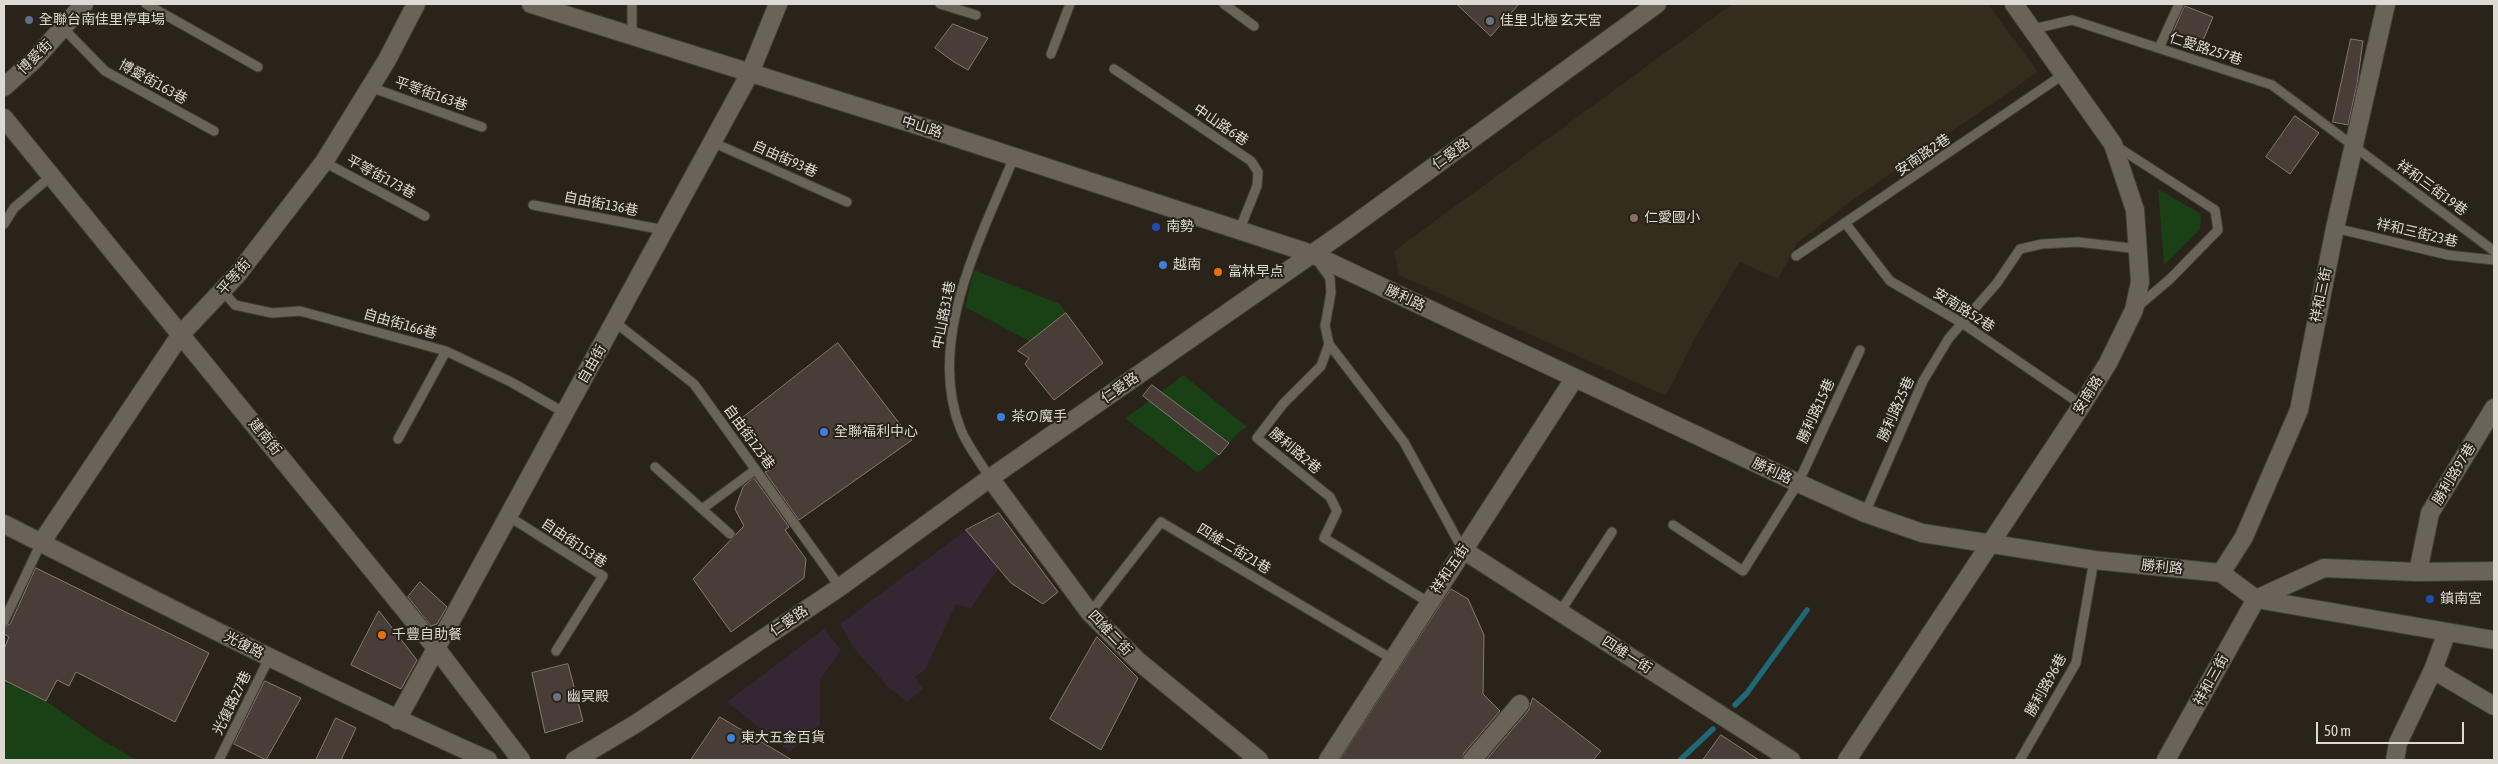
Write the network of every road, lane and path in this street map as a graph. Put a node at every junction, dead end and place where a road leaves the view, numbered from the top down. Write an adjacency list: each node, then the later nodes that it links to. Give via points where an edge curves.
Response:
1 (84, 4): 16 (street, 博愛街)
2 (146, 4): 21 (lane)
3 (416, 4): 25 (street, 平等街)
4 (531, 4): 18 (street, 中山路)
5 (632, 4): 18 (lane)
6 (778, 4): 23 (street, 自由街)
7 (940, 4): 14 (lane)
8 (1070, 4): 20 (lane)
9 (1224, 4): 15 (lane)
10 (1657, 4): 46 (street, 仁愛路)
11 (2014, 4): 17 (street, 安南路)
12 (2179, 4): 19 (lane)
13 (2386, 4): 32 (street, 祥和三街)
14 (976, 15)
15 (1254, 26)
16 (63, 28): 26 (street, 博愛街); 29 (lane, 博愛街163巷, via 105,71)
17 (2033, 30): 19 (lane, 仁愛路257巷, via 2072,20); 24 (street, 安南路)
18 (632, 36): 23 (street, 中山路)
19 (2159, 48): 32 (lane, 仁愛路257巷, via 2272,84)
20 (1051, 54)
21 (258, 67)
22 (1114, 69): 43 (lane, 中山路6巷, via 1250,161 1258,172 1257,186)
23 (750, 73): 30 (street, 自由街); 33 (street, 中山路)
24 (2064, 74): 31 (street, 安南路); 40 (lane, 安南路2巷)
25 (370, 87): 28 (lane, 平等街163巷); 34 (street, 平等街)
26 (4, 88)
27 (4, 118): 35 (street, 建南街)
28 (482, 126)
29 (214, 131)
30 (712, 142): 36 (lane, 自由街93巷); 42 (street, 自由街)
31 (2113, 144): 44 (street, 安南路, via 2135,210); 50 (lane, via 2215,210 2218,230)
32 (2354, 148): 41 (street, 祥和三街); 45 (lane, 祥和三街19巷)
33 (1014, 157): 43 (street, 中山路); 64 (lane, 中山路31巷, via 962,286 949,355 953,396 961,430)
34 (324, 162): 38 (lane, 平等街173巷); 49 (street, 平等街)
35 (51, 176): 39 (lane, via 14,208); 53 (street, 建南街)
36 (847, 202)
37 (533, 205): 42 (lane, 自由街136巷)
38 (424, 216)
39 (4, 224)
40 (1846, 224): 47 (lane, 安南路2巷); 52 (lane, 安南路52巷, via 1890,281)
41 (2335, 228): 48 (lane, 祥和三街23巷, via 2448,255); 79 (street, 祥和三街, via 2299,410 2244,537)
42 (664, 230): 51 (street, 自由街)
43 (1239, 231): 46 (street, 中山路)
44 (2139, 248): 50 (street, 安南路, via 2140,282); 52 (lane, 勝利路25巷, via 2078,242 2020,249 1997,283)
45 (2494, 251)
46 (1312, 254): 54 (lane, via 1330,278 1331,293 1325,326); 57 (street, 勝利路); 64 (street, 仁愛路)
47 (1796, 256)
48 (2494, 260)
49 (222, 290): 53 (street, 平等街); 56 (lane, 自由街166巷, via 235,305 272,313 300,311)
50 (2134, 310): 58 (street, 安南路, via 2108,363)
51 (616, 323): 60 (street, 自由街); 63 (lane, 自由街123巷, via 694,384)
52 (1962, 323): 58 (lane, 安南路52巷); 67 (lane, 勝利路25巷, via 1923,380)
53 (181, 334): 73 (street, 平等街); 88 (street, 建南街)
54 (1330, 344): 75 (lane, via 1404,442); 82 (lane, 勝利路2巷, via 1321,366 1283,404 1257,438 1330,497 1337,511 1324,538)
55 (1860, 350): 65 (lane, 勝利路15巷)
56 (446, 351): 60 (lane, 自由街166巷); 61 (lane)
57 (1574, 379): 65 (street, 勝利路); 75 (street, 祥和五街)
58 (2082, 405): 74 (street, 安南路)
59 (2494, 408): 78 (street, 勝利路97巷, via 2430,513)
60 (565, 413): 68 (street, 自由街)
61 (398, 439)
62 (655, 467): 66 (lane)
63 (755, 470): 66 (lane); 80 (lane, 自由街123巷)
64 (990, 478): 80 (street, 仁愛路); 84 (street, 四維二街)
65 (1798, 483): 67 (street, 勝利路); 70 (lane, 勝利路15巷, via 1743,571)
66 (702, 509): 72 (lane)
67 (1865, 513): 74 (street, 勝利路, via 1922,532)
68 (508, 516): 88 (street, 自由街); 89 (lane, 自由街153巷, via 604,576)
69 (4, 524): 73 (street, 光復路)
70 (1674, 525)
71 (1612, 532): 83 (lane)
72 (730, 534)
73 (41, 543): 85 (lane); 90 (street, 光復路)
74 (1991, 543): 76 (street, 勝利路); 104 (street, 安南路)
75 (1463, 550): 82 (street, 祥和五街); 83 (street, 四維一街)
76 (2094, 560): 79 (street, 勝利路); 105 (lane, 勝利路96巷, via 2076,663)
77 (2494, 571): 78 (street)
78 (2418, 572): 81 (street, via 2324,568)
79 (2221, 573): 81 (street)
80 (840, 587): 99 (street, 仁愛路, via 637,723)
81 (2256, 599): 86 (street); 106 (street, 祥和三街)
82 (1428, 602): 91 (street, 祥和五街)
83 (1560, 612): 103 (street, 四維一街)
84 (1090, 613): 91 (lane, 四維二街21巷, via 1161,522); 100 (street, 四維二街, via 1138,661)
85 (4, 621)
86 (2447, 632): 87 (street); 92 (street)
87 (2494, 640)
88 (436, 648): 95 (street, 自由街); 98 (street, 建南街)
89 (556, 652)
90 (269, 658): 95 (street, 光復路); 96 (lane, 光復路27巷)
91 (1392, 659): 101 (street, 祥和五街)
92 (2433, 670): 94 (street); 107 (street, via 2398,743)
93 (1520, 704): 102 (street)
94 (2494, 706)
95 (398, 720): 97 (street, 光復路)
96 (219, 760)
97 (488, 760)
98 (521, 760)
99 (575, 760)
100 (1259, 760)
101 (1328, 760)
102 (1472, 760)
103 (1791, 760)
104 (1847, 760)
105 (2020, 760)
106 (2166, 760)
107 (2395, 760)

